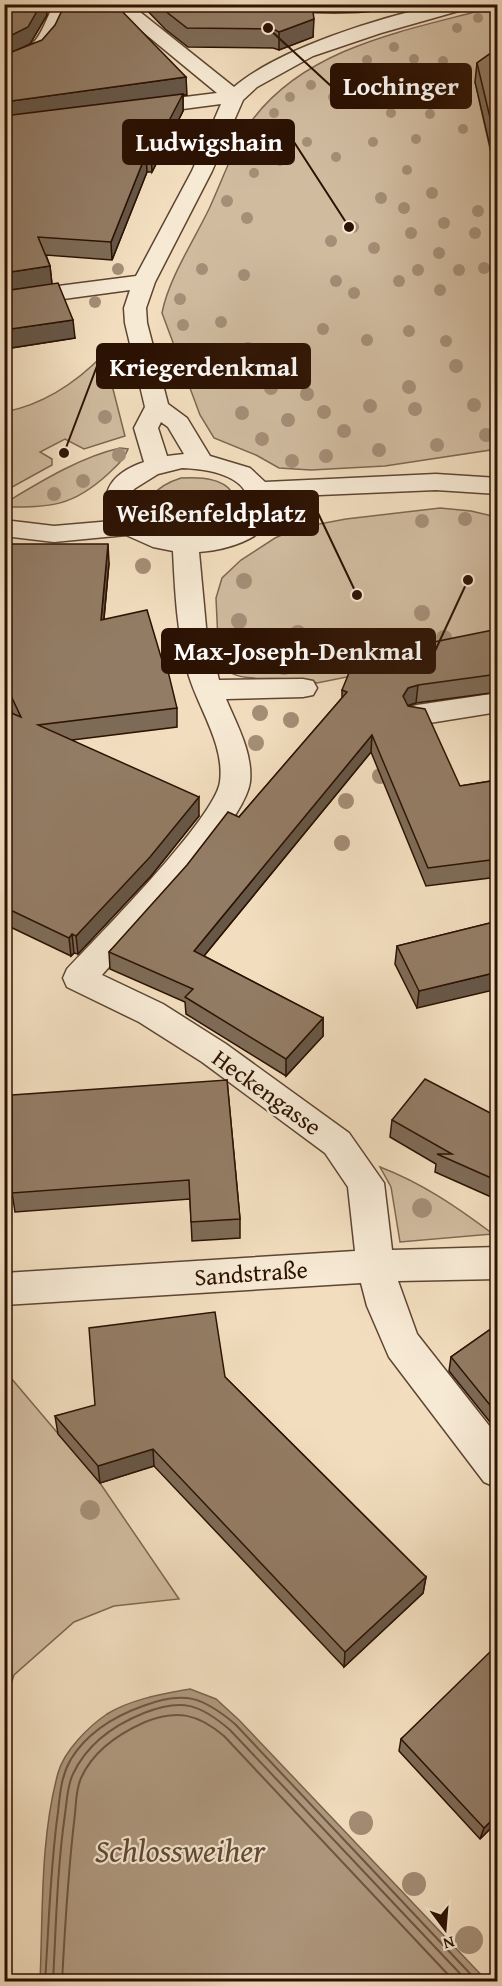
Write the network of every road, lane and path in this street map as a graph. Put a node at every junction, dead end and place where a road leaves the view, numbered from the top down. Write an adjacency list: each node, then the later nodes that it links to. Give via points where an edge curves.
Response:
1 (63, 4): 9 (street, via 41,52 28,60)
2 (118, 4): 10 (street)
3 (249, 4): 6 (main road)
4 (463, 4): 7 (street)
5 (381, 5): 6 (main road); 7 (street)
6 (340, 7): 8 (street)
7 (374, 29): 8 (street)
8 (344, 39): 10 (street, via 282,64 250,82)
9 (4, 65)
10 (234, 97): 11 (street); 12 (street, via 202,171)
11 (121, 111)
12 (144, 282): 13 (street); 14 (street, via 135,308 136,323)
13 (4, 300)
14 (157, 406): 15 (street, via 178,423); 16 (street, via 146,428)
15 (201, 460): 16 (street); 18 (street, via 231,468)
16 (157, 465): 19 (street, via 126,482)
17 (495, 486): 18 (street, via 436,482 378,486 340,499)
18 (260, 502): 22 (street, via 255,524 234,535)
19 (117, 504): 20 (street); 21 (street)
20 (129, 527): 21 (street, via 54,534); 22 (street, via 156,541)
21 (6, 528)
22 (186, 545): 24 (street, via 193,635)
23 (303, 688): 24 (street)
24 (208, 690): 28 (street, Heckengasse, via 234,765 235,785 229,802 79,978 151,1013 214,1053 337,1143 366,1184)
25 (498, 702): 26 (street)
26 (417, 715)
27 (498, 1263): 28 (street, Sandstraße)
28 (375, 1266): 29 (street, Sandstraße); 30 (street, Heckengasse, via 403,1345)
29 (4, 1289)
30 (498, 1469)

